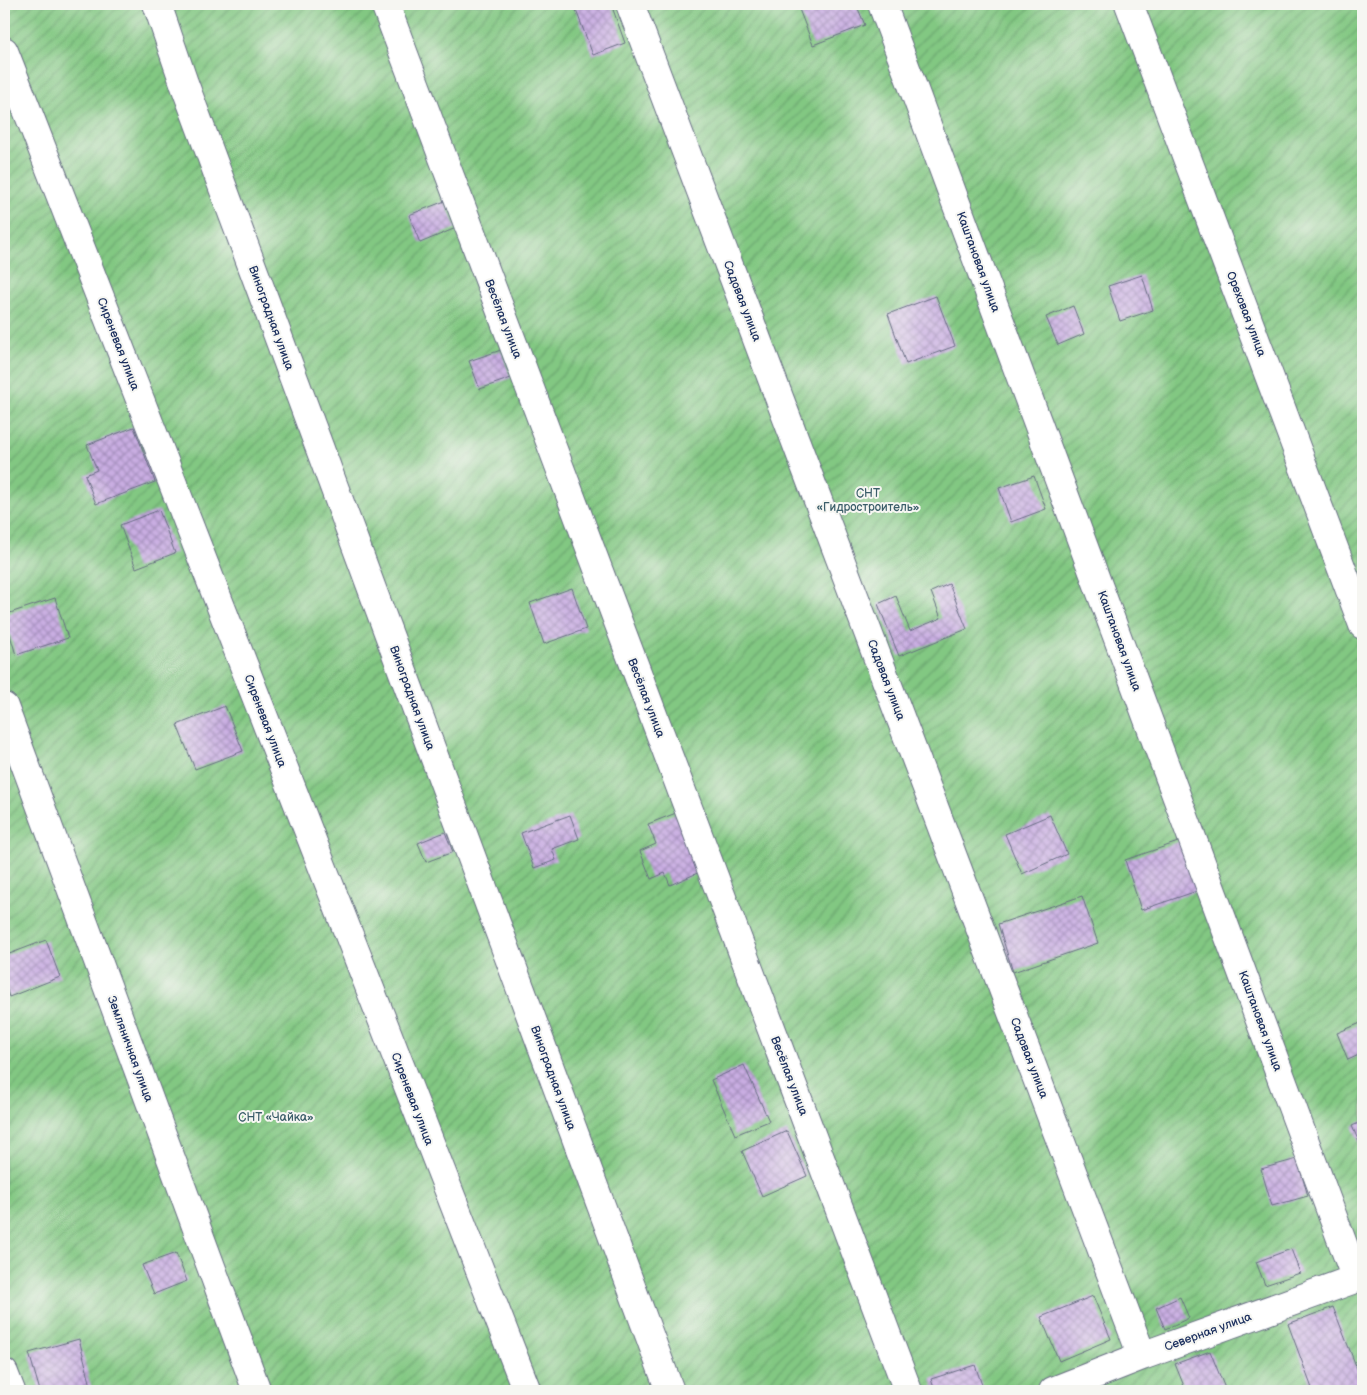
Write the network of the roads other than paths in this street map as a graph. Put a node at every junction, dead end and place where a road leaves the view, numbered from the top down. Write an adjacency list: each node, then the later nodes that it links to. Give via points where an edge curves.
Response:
1 (157, 4): 15 (street, Виноградная улица)
2 (384, 4): 16 (street, Весёлая улица)
3 (630, 4): 10 (street, Садовая улица)
4 (882, 4): 9 (street, Каштановая улица)
5 (1129, 4): 7 (street, Ореховая улица)
6 (4, 52): 14 (street, Сиреневая улица)
7 (1363, 625)
8 (4, 708): 13 (street, Земляничная улица)
9 (1360, 1278): 10 (street, Северная улица)
10 (1142, 1356): 17 (street, Северная улица)
11 (4, 1373): 12 (street)
12 (11, 1391)
13 (257, 1391)
14 (527, 1391)
15 (670, 1391)
16 (908, 1391)
17 (1053, 1391)

